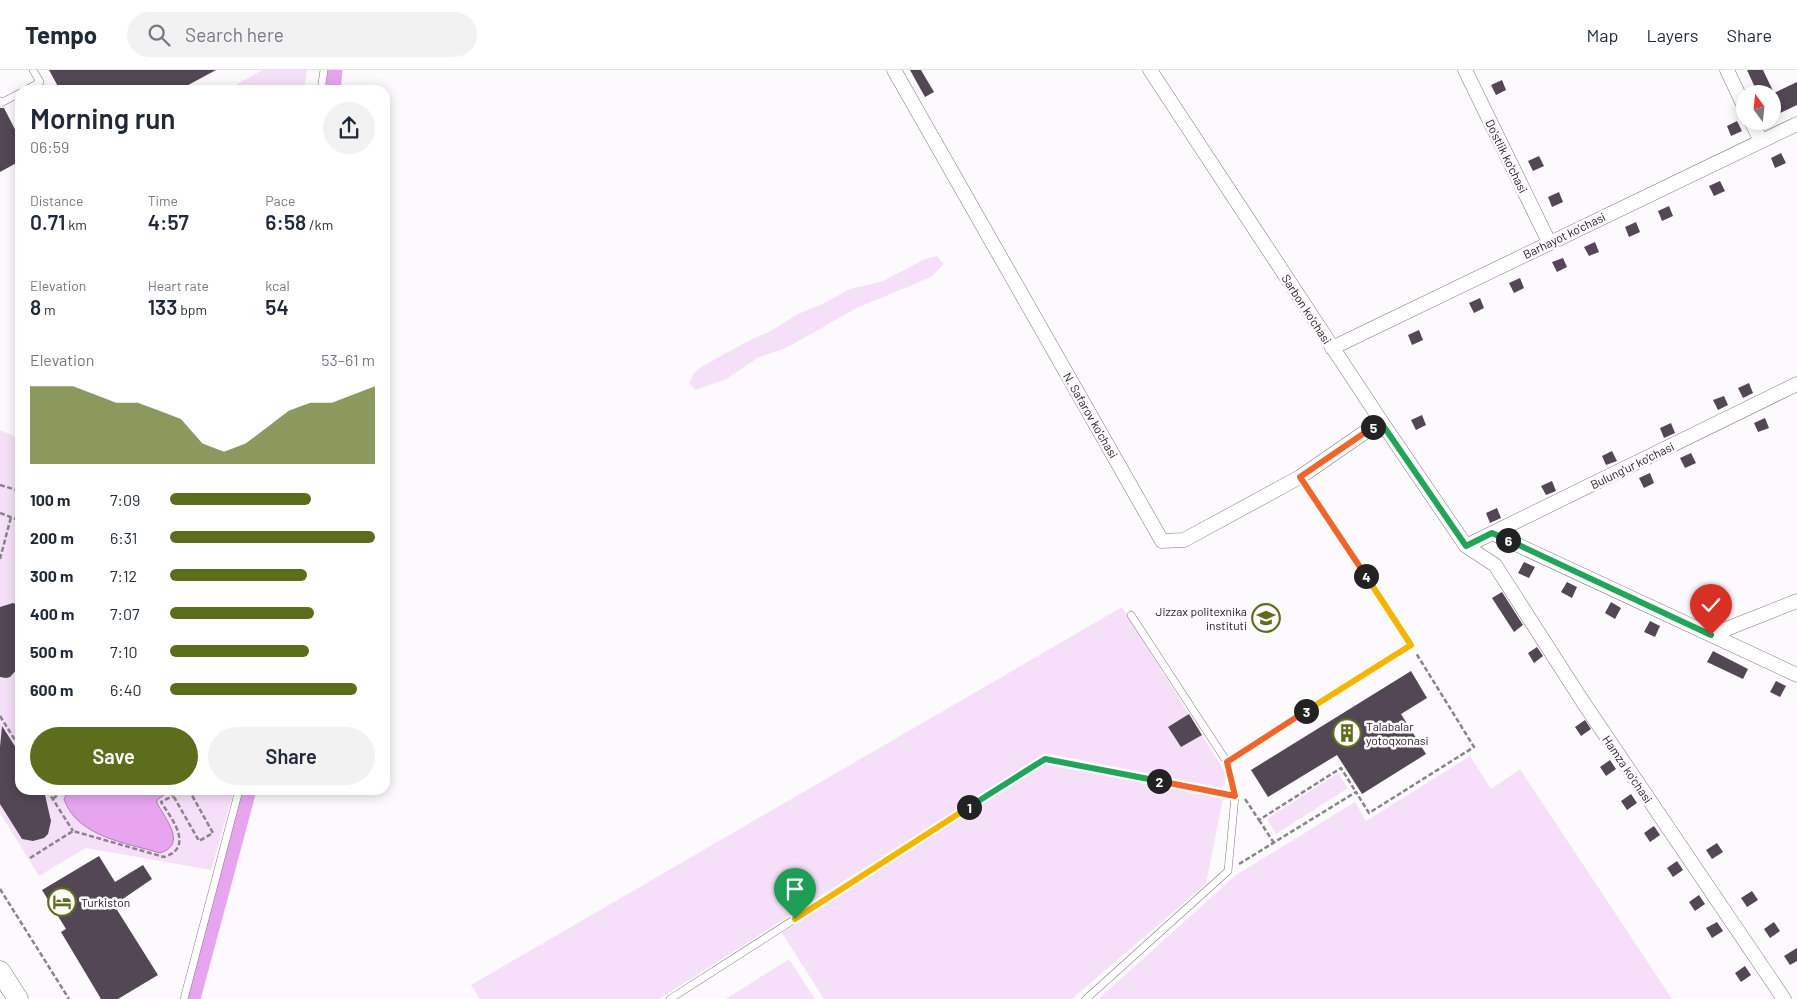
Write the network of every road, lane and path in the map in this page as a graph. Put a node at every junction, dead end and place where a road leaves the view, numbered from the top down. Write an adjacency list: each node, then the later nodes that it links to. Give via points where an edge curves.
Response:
1 (33, 70): 7 (lane, via 40,82)
2 (324, 70): 8 (lane)
3 (894, 70): 19 (street, N. Safarov ko'chasi, via 1162,541 1184,540)
4 (1150, 70): 16 (street, Sarbon ko'chasi)
5 (1465, 70): 15 (street, Do'stlik ko'chasi)
6 (1727, 70): 9 (street)
7 (35, 85)
8 (322, 85)
9 (1736, 89)
10 (15, 96): 11 (lane)
11 (0, 101)
12 (1797, 124): 14 (street, Barhayot ko'chasi)
13 (1756, 130): 14 (street)
14 (1761, 141): 15 (street, Barhayot ko'chasi)
15 (1549, 242): 16 (street, Barhayot ko'chasi)
16 (1332, 348): 18 (street, Sarbon ko'chasi)
17 (1797, 384): 25 (street, Bulung'ur ko'chasi)
18 (1380, 421): 19 (street, N. Safarov ko'chasi); 26 (street, Sarbon ko'chasi)
19 (1300, 477): 31 (lane)
20 (0, 484): 21 (path)
21 (15, 489)
22 (0, 514): 23 (path)
23 (11, 517): 24 (path); 27 (path)
24 (15, 518)
25 (1492, 533): 26 (street, Bulung'ur ko'chasi); 30 (street)
26 (1466, 546): 58 (street, Hamza ko'chasi, via 1495,565 1583,702)
27 (0, 559)
28 (1797, 601): 30 (street)
29 (1131, 615): 37 (lane)
30 (1711, 635): 32 (street)
31 (1411, 645): 37 (lane); 38 (path, via 1474,747 1369,813)
32 (1797, 675)
33 (0, 716): 34 (path)
34 (4, 722): 35 (path); 36 (path)
35 (0, 725)
36 (15, 740)
37 (1227, 762): 44 (lane)
38 (1356, 792): 46 (path, via 1341,768); 48 (path)
39 (50, 795): 45 (path)
40 (57, 795): 45 (path)
41 (192, 795): 43 (path, via 213,833 199,841)
42 (238, 795): 55 (lane)
43 (173, 796): 47 (path, via 161,802 180,836 180,844 164,857)
44 (1235, 796): 46 (path, via 1242,794); 50 (lane); 56 (lane, via 1045,759)
45 (52, 799): 47 (path)
46 (1259, 820): 48 (path)
47 (73, 831): 49 (path)
48 (1274, 843): 50 (path)
49 (30, 858)
50 (1228, 871): 57 (lane)
51 (0, 888): 54 (path)
52 (0, 970): 53 (main road)
53 (18, 999)
54 (69, 999)
55 (184, 999)
56 (670, 999)
57 (1086, 999)
58 (1784, 999)

